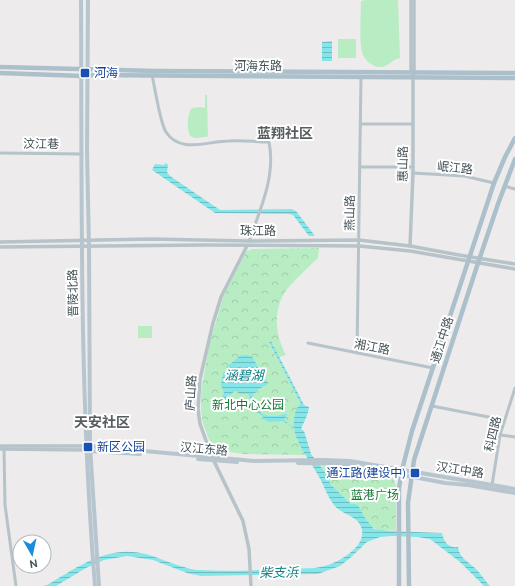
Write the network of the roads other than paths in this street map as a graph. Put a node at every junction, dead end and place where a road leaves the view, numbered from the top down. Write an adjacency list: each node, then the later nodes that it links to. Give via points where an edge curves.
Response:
1 (81, 0): 6 (main road, 晋陵北路)
2 (88, 0): 7 (main road, 晋陵北路)
3 (411, 0): 11 (street, 惠山路)
4 (414, 0): 11 (street, 惠山路)
5 (0, 67): 6 (main road, 河海东路)
6 (82, 70): 7 (main road, 河海东路); 12 (main road, 晋陵北路)
7 (88, 72): 10 (main road, 河海东路); 12 (main road, 河海东路); 13 (main road, 河海东路); 31 (main road, 晋陵北路)
8 (0, 73): 12 (main road, 河海东路)
9 (515, 73): 11 (main road, 河海东路)
10 (361, 75): 11 (main road, 河海东路); 13 (main road, 河海东路); 15 (street, 燕山路)
11 (413, 75): 14 (main road, 河海东路); 16 (street, 惠山路)
12 (82, 76): 19 (main road, 晋陵北路)
13 (152, 76): 28 (street, via 162,123 165,132 172,139 189,145 229,140 269,142 272,156 265,196)
14 (515, 78)
15 (360, 124): 16 (street); 21 (street, 燕山路)
16 (413, 124): 22 (street, 惠山路)
17 (515, 138): 24 (main road, 通江中路)
18 (0, 153): 19 (street, 汶江巷)
19 (82, 154): 30 (main road, 晋陵北路)
20 (515, 159): 25 (main road, 通江中路)
21 (360, 167): 22 (street); 27 (street, 燕山路)
22 (413, 167): 23 (street, 惠山路)
23 (413, 173): 24 (street, 岷江路, via 464,176); 35 (street, 惠山路)
24 (494, 184): 37 (main road, 通江中路)
25 (504, 186): 26 (street); 38 (main road, 通江中路)
26 (515, 189)
27 (358, 240): 28 (street, 珠江路); 34 (street, 燕山路); 35 (street, 珠江路)
28 (249, 241): 31 (street, 珠江路, via 151,239); 33 (street, 庐山路)
29 (0, 242): 30 (street, 珠江路)
30 (82, 243): 31 (street, 珠江路); 32 (street, 珠江路); 50 (main road, 晋陵北路)
31 (89, 243): 33 (street, 珠江路); 50 (main road, 晋陵北路)
32 (0, 246)
33 (247, 246): 34 (street, 珠江路); 51 (street, 庐山路, via 222,297 200,379 200,424)
34 (359, 246): 36 (street, 珠江路); 42 (street, 燕山路)
35 (410, 246): 36 (street, 惠山路); 37 (street, 珠江路)
36 (410, 251): 37 (street, 珠江路)
37 (469, 259): 38 (street, 珠江路); 43 (main road, 通江中路)
38 (479, 260): 39 (street, 珠江路); 40 (street, 珠江路); 45 (main road, 通江中路)
39 (515, 264)
40 (515, 269)
41 (308, 343): 42 (street, 湘江路)
42 (357, 353): 43 (street, 湘江路)
43 (433, 368): 52 (main road, 通江中路, via 412,431)
44 (515, 388): 46 (street, 科四路)
45 (431, 406): 46 (street); 53 (main road, 通江中路)
46 (504, 420): 47 (street, 科四路)
47 (500, 435): 48 (street); 54 (street, 科四路)
48 (515, 437)
49 (2, 447): 50 (street, 汉江东路); 58 (street)
50 (88, 448): 51 (main road, 汉江东路); 60 (main road, 晋陵北路); 61 (main road, 晋陵北路)
51 (213, 459): 52 (main road, 汉江东路, via 318,461); 62 (street, 庐山路, via 243,521 249,549)
52 (403, 473): 53 (main road, 汉江中路); 63 (main road, 通江中路, via 399,488)
53 (412, 474): 54 (main road, 汉江中路); 56 (main road, 汉江中路, via 445,483); 64 (main road, 通江中路, via 408,503)
54 (492, 485): 55 (main road, 汉江中路)
55 (515, 489)
56 (515, 493)
57 (0, 505): 58 (street)
58 (5, 505): 59 (street)
59 (16, 586)
60 (94, 586)
61 (99, 586)
62 (251, 586)
63 (400, 586)
64 (409, 586)

